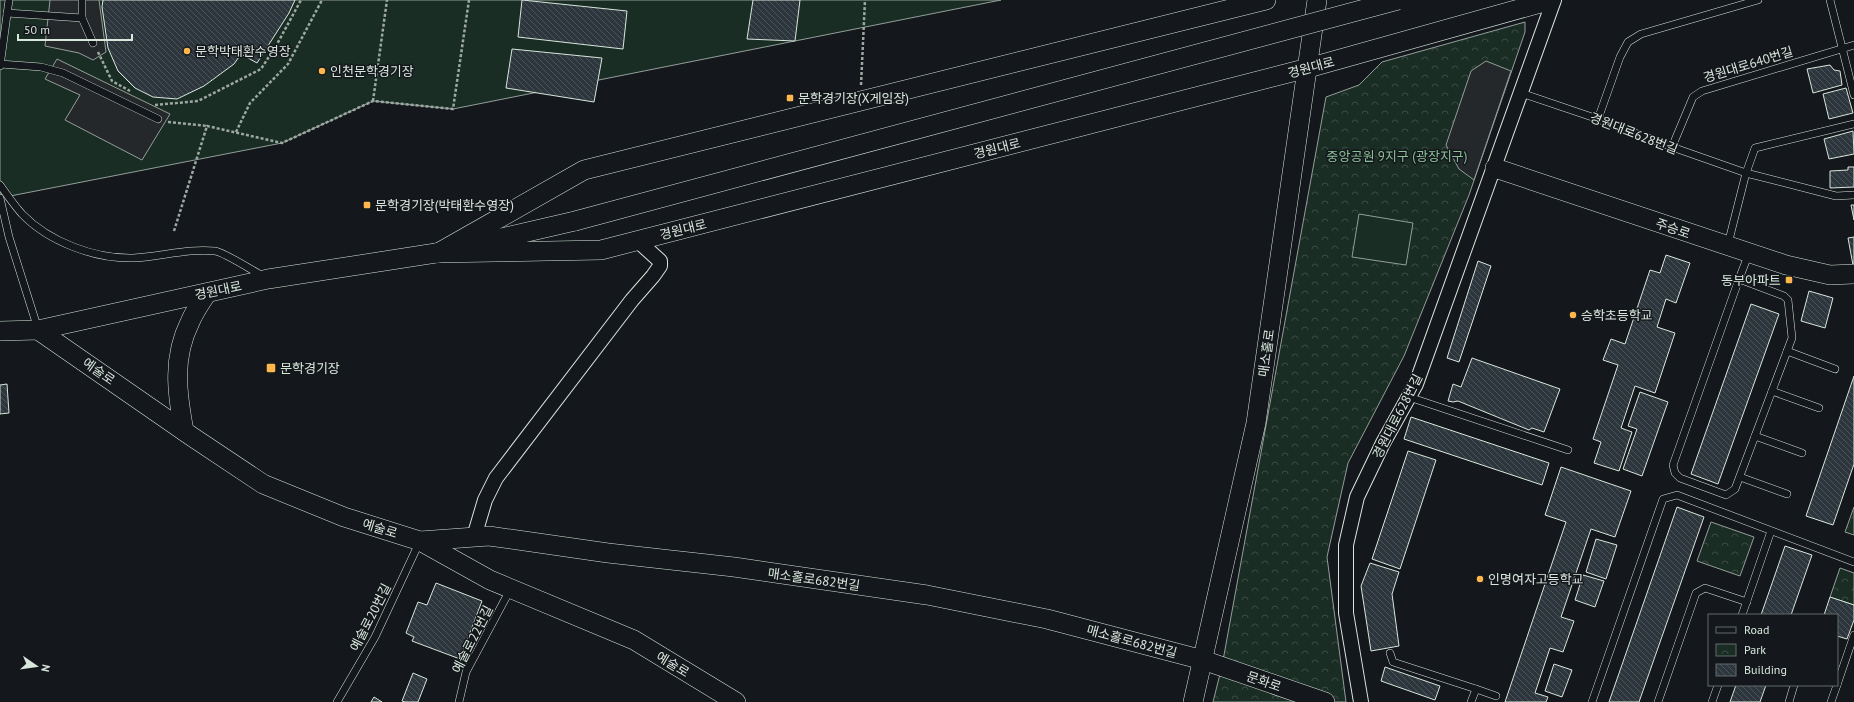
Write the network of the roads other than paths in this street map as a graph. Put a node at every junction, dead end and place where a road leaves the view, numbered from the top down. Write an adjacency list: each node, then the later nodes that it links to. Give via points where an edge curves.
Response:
1 (9, 0): 10 (lane)
2 (82, 0): 11 (lane)
3 (1266, 0): 30 (main road, 경원대로, via 584,170)
4 (1318, 0): 16 (main road, 매소홀로)
5 (1398, 0): 30 (main road, 경원대로, bridge, via 575,221)
6 (1551, 0): 16 (main road, 경원대로)
7 (1554, 0): 17 (street, 경원대로628번길)
8 (1758, 0): 20 (lane, via 1641,34 1628,42 1620,57)
9 (1830, 0): 14 (lane)
10 (7, 13): 11 (lane); 15 (lane)
11 (82, 18): 12 (lane)
12 (93, 43)
13 (1854, 45): 14 (lane, 경원대로640번길)
14 (1842, 48): 18 (lane); 22 (lane, 경원대로640번길, via 1702,91 1693,97)
15 (0, 65): 19 (lane, via 41,67 64,73)
16 (1308, 68): 28 (main road, 경원대로); 58 (main road, 매소홀로, via 1256,423)
17 (1521, 93): 20 (lane, 경원대로628번길); 23 (street, 경원대로628번길)
18 (1854, 95)
19 (158, 119)
20 (1598, 119): 22 (lane, 경원대로628번길)
21 (1854, 124): 24 (lane, via 1755,148)
22 (1672, 148): 24 (lane, 경원대로628번길)
23 (1495, 168): 29 (main road, 주승로); 41 (street, 경원대로628번길)
24 (1746, 173): 26 (lane, via 1836,196); 29 (lane)
25 (0, 185): 33 (lane, via 22,214 38,228 79,248 99,254 132,258 216,250)
26 (1854, 195)
27 (0, 198): 36 (lane, via 9,237)
28 (638, 241): 30 (main road, 경원대로, via 601,250); 50 (street, via 660,261 660,266 496,478 485,500)
29 (1728, 246): 31 (main road, 주승로)
30 (436, 253): 33 (main road, 경원대로)
31 (1749, 253): 32 (main road, 주승로, via 1830,275); 34 (lane)
32 (1854, 274)
33 (268, 279): 35 (main road, 경원대로)
34 (1739, 280): 38 (lane, via 1784,296 1788,300 1792,338); 47 (lane, via 1673,466 1680,478 1726,495 1736,489)
35 (207, 292): 36 (main road, 경원대로); 43 (main road, via 190,321 180,352 177,394)
36 (38, 330): 37 (main road, 경원대로); 43 (main road, 예술로)
37 (0, 331)
38 (1787, 351): 39 (lane); 40 (lane)
39 (1835, 369)
40 (1772, 391): 42 (lane); 44 (lane)
41 (1409, 397): 45 (lane); 70 (street, 경원대로628번길, via 1357,497 1346,545 1346,613)
42 (1819, 408)
43 (184, 431): 51 (main road, 예술로, via 263,484 344,517)
44 (1755, 436): 46 (lane); 47 (lane)
45 (1568, 450)
46 (1802, 453)
47 (1740, 477): 48 (lane)
48 (1787, 494)
49 (1771, 531): 52 (lane); 54 (lane); 72 (lane, via 1677,495 1663,499)
50 (474, 537): 51 (main road, 매소홀로682번길); 58 (main road, 매소홀로682번길, via 489,536 734,567 927,595 1047,619)
51 (420, 541): 53 (main road, 예술로, via 490,580); 65 (lane, 예술로20번길, via 376,637)
52 (1854, 562)
53 (512, 588): 66 (lane, 예술로22번길, via 466,672); 67 (main road, 예술로, via 634,640)
54 (1747, 602): 55 (lane); 73 (lane, via 1705,588 1696,593)
55 (1742, 614)
56 (1854, 635): 59 (lane)
57 (1390, 653): 63 (lane, via 1393,662)
58 (1203, 660): 68 (main road, 매소홀로); 69 (main road, 문화로)
59 (1839, 675)
60 (1718, 686): 74 (lane)
61 (1794, 686): 75 (lane)
62 (1837, 686): 76 (lane)
63 (1476, 689): 64 (lane); 71 (lane)
64 (1496, 696)
65 (337, 702)
66 (459, 702)
67 (736, 702)
68 (1193, 702)
69 (1325, 702)
70 (1361, 702)
71 (1472, 702)
72 (1592, 702)
73 (1658, 702)
74 (1712, 702)
75 (1789, 702)
76 (1831, 702)

